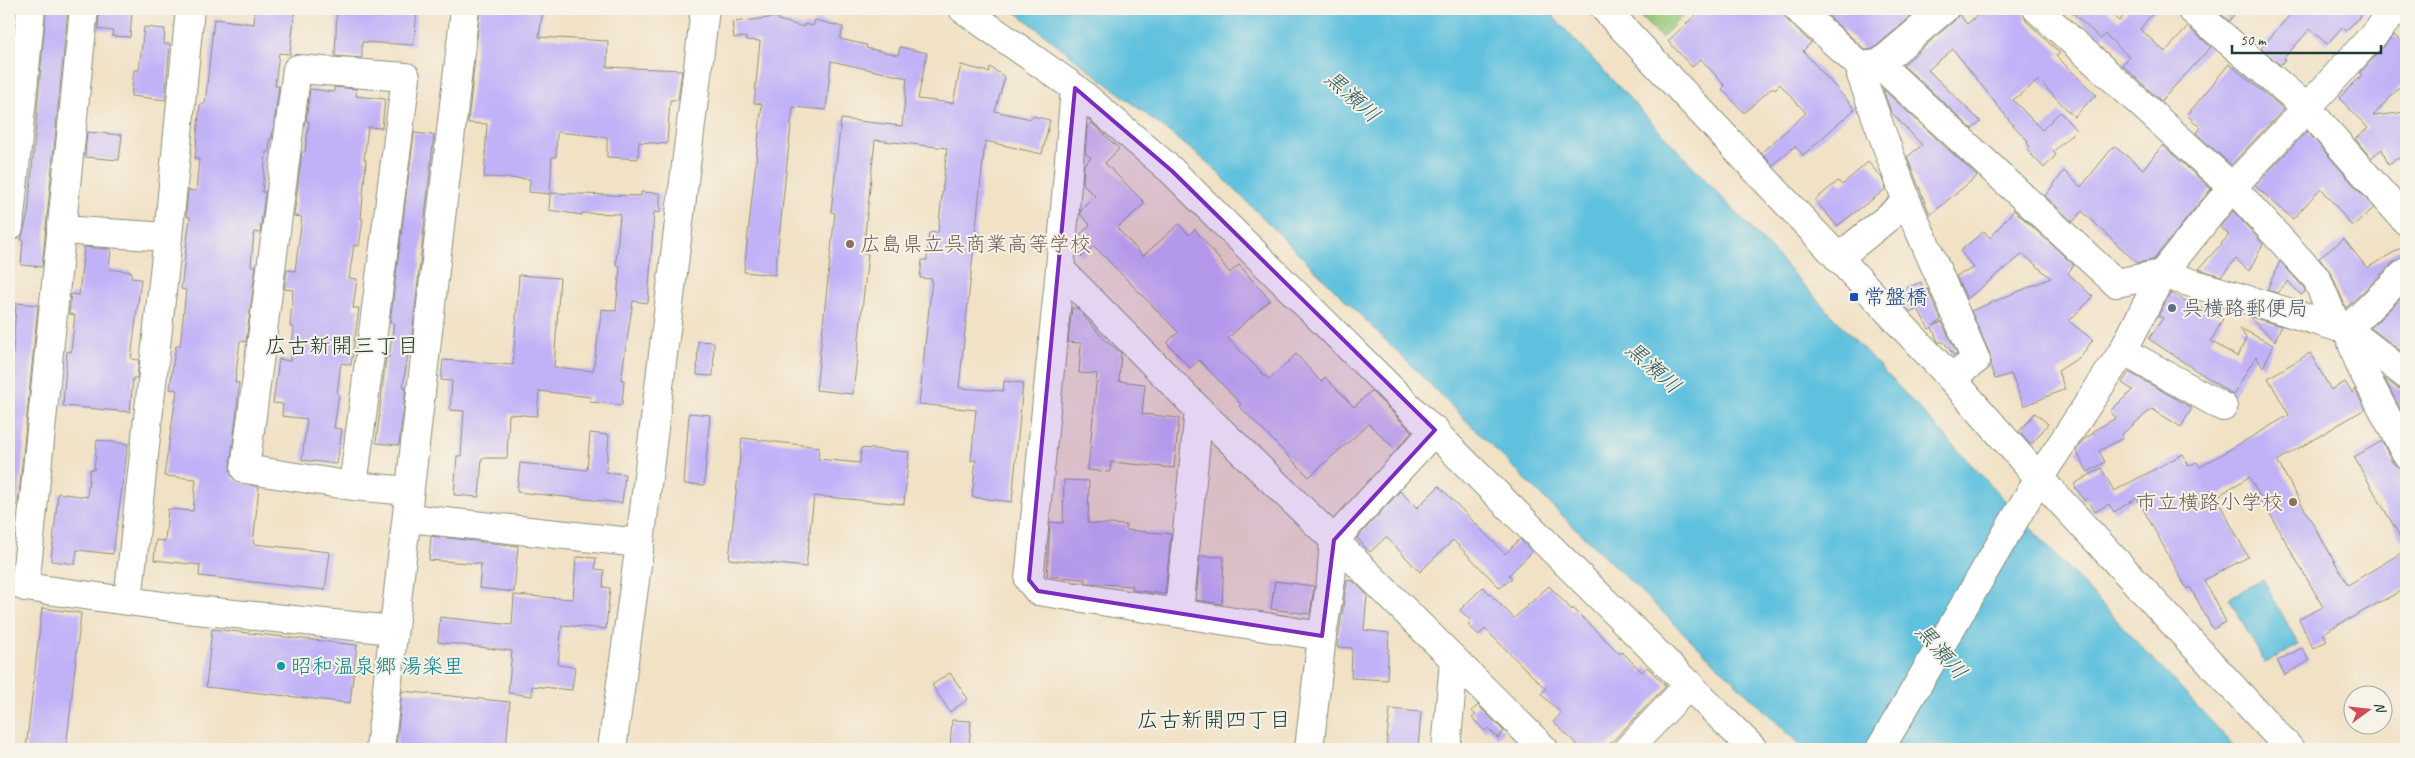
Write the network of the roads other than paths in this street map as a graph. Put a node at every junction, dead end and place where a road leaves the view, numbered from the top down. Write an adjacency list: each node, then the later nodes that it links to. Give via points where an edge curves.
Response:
1 (31, 9): 13 (street)
2 (84, 9): 22 (street)
3 (190, 9): 23 (street)
4 (466, 9): 38 (street)
5 (705, 9): 41 (street)
6 (963, 9): 15 (street)
7 (1605, 9): 24 (street)
8 (1798, 9): 14 (street, via 1860,66)
9 (1944, 9): 14 (street)
10 (2037, 9): 18 (street)
11 (2191, 9): 16 (street)
12 (2397, 9): 16 (street)
13 (17, 58): 17 (street)
14 (1879, 64): 19 (street, via 1861,75); 27 (street, via 2116,283)
15 (1075, 88): 25 (street); 34 (street, via 1172,171)
16 (2307, 108): 18 (street); 20 (street)
17 (11, 174): 21 (street)
18 (2232, 186): 27 (street); 28 (street, via 2317,278)
19 (1906, 202): 24 (street); 31 (street, via 1976,360)
20 (2406, 221)
21 (9, 227)
22 (61, 230): 23 (street); 42 (street, via 25,587)
23 (168, 237): 42 (street)
24 (1838, 258): 31 (street)
25 (1060, 269): 33 (street); 43 (street, via 1029,580 1038,591)
26 (2406, 272): 28 (street)
27 (2162, 274): 28 (street); 29 (street)
28 (2342, 328): 30 (street); 35 (street)
29 (2123, 351): 32 (street); 37 (street)
30 (2406, 375)
31 (1951, 378): 37 (street)
32 (2222, 407)
33 (1199, 410): 40 (street); 43 (street)
34 (1434, 430): 40 (street); 47 (street)
35 (2406, 454)
36 (353, 486): 36 (street, via 245,469 297,69 406,77); 38 (street)
37 (2034, 486): 55 (street); 56 (street)
38 (409, 491): 39 (street)
39 (408, 518): 41 (street); 44 (street)
40 (1334, 540): 45 (street, via 1332,580); 46 (street)
41 (640, 544): 49 (street)
42 (128, 600): 44 (street)
43 (1179, 612): 45 (street)
44 (393, 630): 48 (street)
45 (1322, 636): 50 (street)
46 (1454, 662): 51 (street); 52 (street)
47 (1690, 684): 53 (street); 54 (street)
48 (380, 749)
49 (612, 749)
50 (1309, 749)
51 (1446, 749)
52 (1544, 749)
53 (1628, 749)
54 (1753, 749)
55 (1880, 749)
56 (2290, 749)

